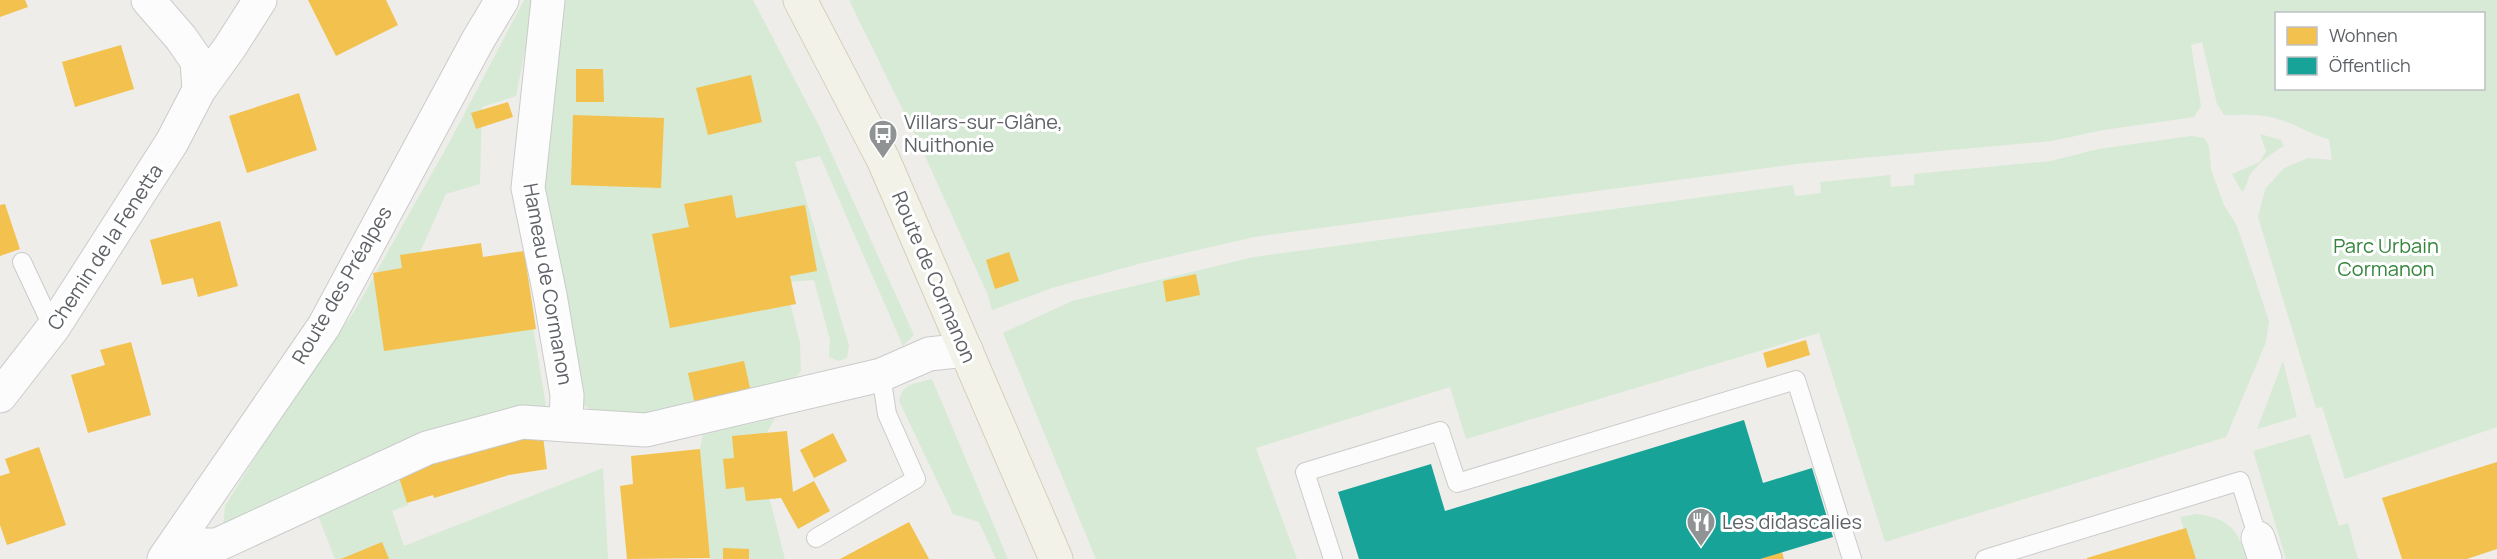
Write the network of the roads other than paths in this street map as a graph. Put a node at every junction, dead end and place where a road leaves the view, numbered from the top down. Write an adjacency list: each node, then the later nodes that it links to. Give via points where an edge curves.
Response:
1 (148, 0): 6 (street, via 197,61)
2 (260, 0): 6 (street, Chemin de la Fenetta)
3 (502, 0): 15 (street, Route des Préalpes, via 324,326)
4 (548, 0): 12 (street, Hameau de Cormanon, via 528,189 565,384)
5 (801, 0): 9 (main road, Route de Cormanon, via 884,159)
6 (199, 90): 8 (street, Chemin de la Fenetta, via 172,142)
7 (22, 262): 8 (lane)
8 (53, 328): 11 (street, Chemin de la Fenetta)
9 (966, 350): 10 (street, via 929,354); 16 (main road, Route de Cormanon)
10 (880, 375): 12 (street, via 646,430); 13 (lane, via 887,414 916,480)
11 (0, 396)
12 (566, 425): 15 (street, via 522,422 427,448 217,545)
13 (816, 538)
14 (2262, 549): 19 (lane, via 2240,481)
15 (169, 552)
16 (1056, 559)
17 (1333, 559): 18 (lane, via 1305,472 1440,431 1457,483 1796,380)
18 (1852, 559)
19 (1985, 559)

